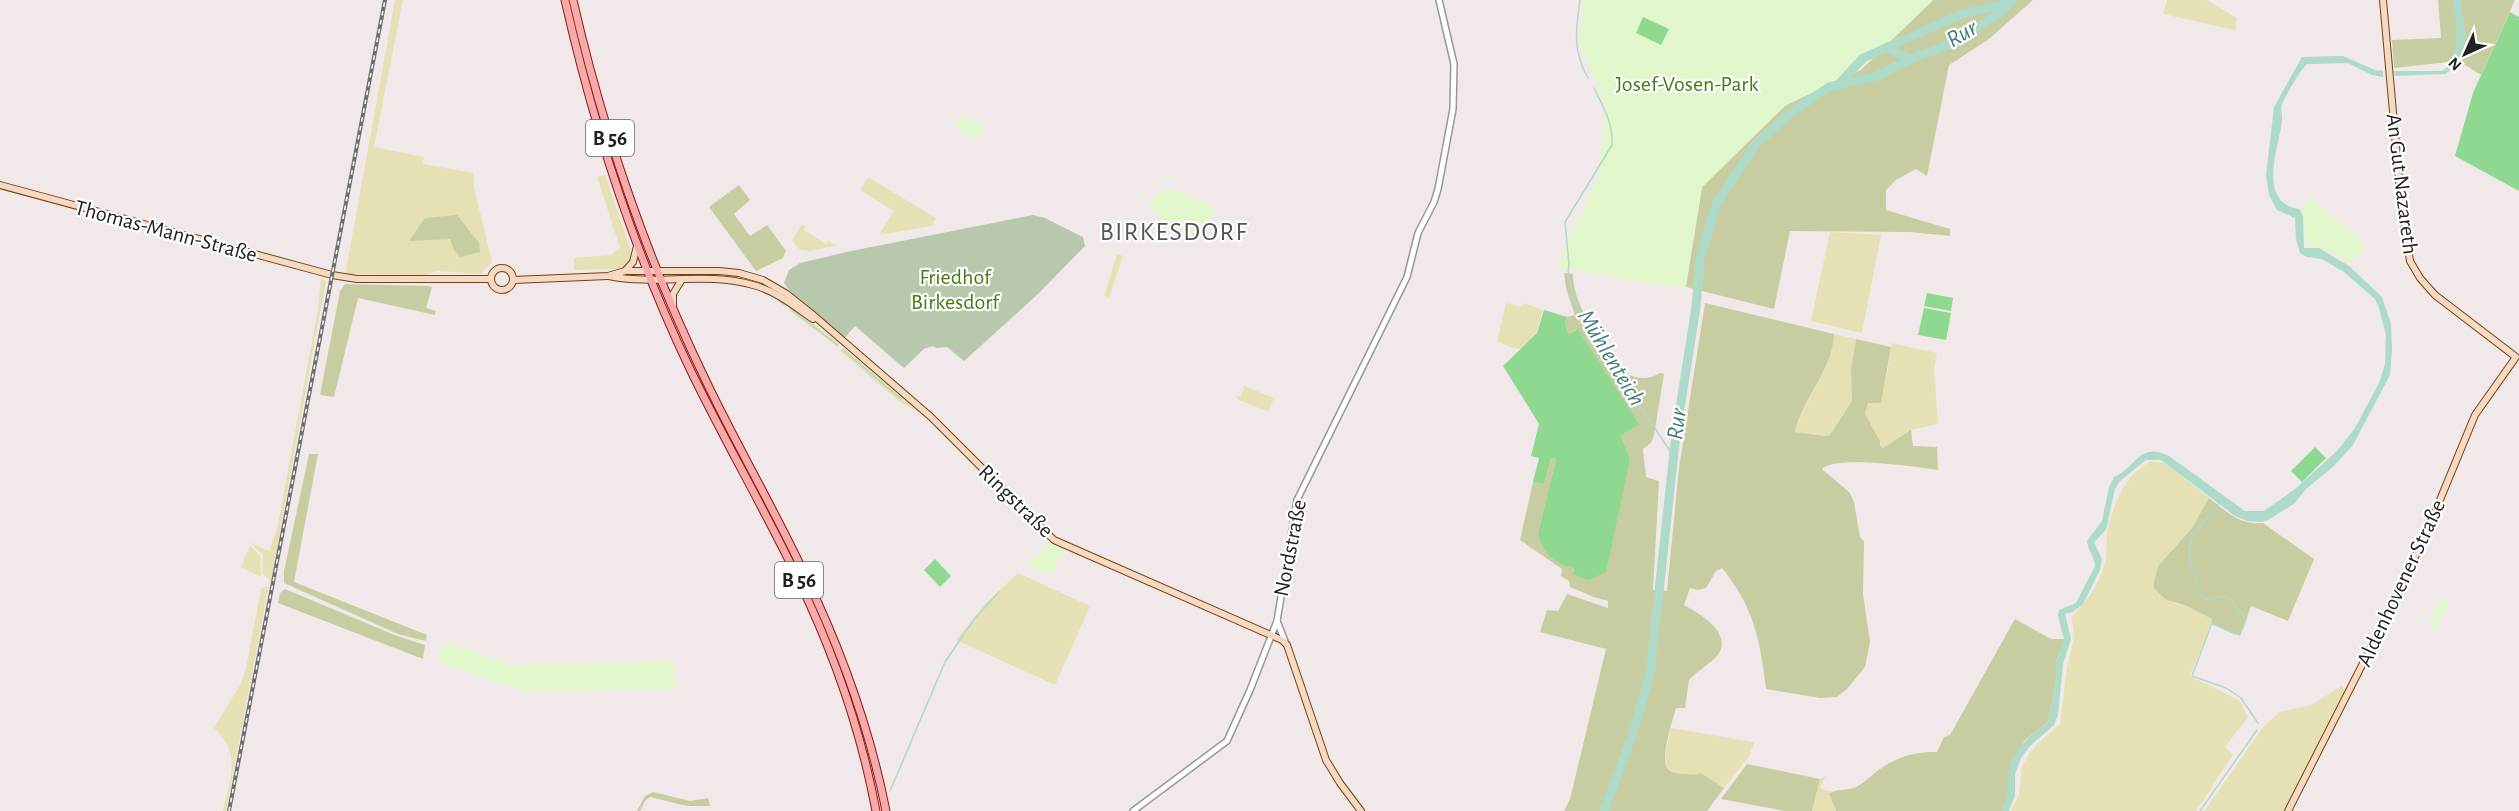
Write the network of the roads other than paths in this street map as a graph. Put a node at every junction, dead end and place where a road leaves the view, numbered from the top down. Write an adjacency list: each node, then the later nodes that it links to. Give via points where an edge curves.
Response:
1 (565, 0): 6 (main road, B 56, via 604,152)
2 (573, 0): 9 (main road, B 56, via 602,113)
3 (1440, 0): 19 (street, Nordstraße, via 1454,64 1453,109 1438,189 1417,237 1406,281 1297,500)
4 (2383, 0): 18 (main road, An Gut Nazareth, via 2410,261 2435,295)
5 (0, 185): 11 (main road, Thomas-Mann-Straße, via 332,275 357,279)
6 (637, 246): 7 (main road, via 633,262); 8 (main road, B 56)
7 (625, 271): 8 (main road, Ringstraße); 10 (main road, Ringstraße)
8 (647, 272): 9 (main road, Ringstraße); 15 (main road, B 56)
9 (657, 272): 13 (main road, B 56); 17 (main road, Ringstraße, via 731,272 751,276 795,300)
10 (608, 276): 12 (main road); 15 (main road, Ringstraße)
11 (491, 279): 12 (main road, via 501,290 509,288); 12 (main road, via 501,268 510,271)
12 (513, 280)
13 (662, 281): 14 (main road, Ringstraße); 15 (main road, Ringstraße); 16 (main road, B 56)
14 (681, 281): 16 (main road, via 673,294); 17 (main road, Ringstraße, via 727,280 764,289)
15 (651, 282): 22 (main road, B 56, via 691,371 811,606 858,734)
16 (673, 308): 23 (main road, B 56, via 714,398 806,575 836,645 866,731)
17 (826, 328): 20 (main road, Ringstraße, via 937,423 1054,540)
18 (2517, 358): 26 (main road, Aldenhovener Straße, via 2475,415 2393,604)
19 (1277, 621): 20 (street, Nordstraße); 21 (street)
20 (1272, 635): 21 (main road, Ringstraße); 24 (street, Nordstraße, via 1227,741)
21 (1287, 645): 25 (main road, via 1326,760)
22 (876, 811)
23 (886, 811)
24 (1133, 811)
25 (1361, 811)
26 (2288, 811)

